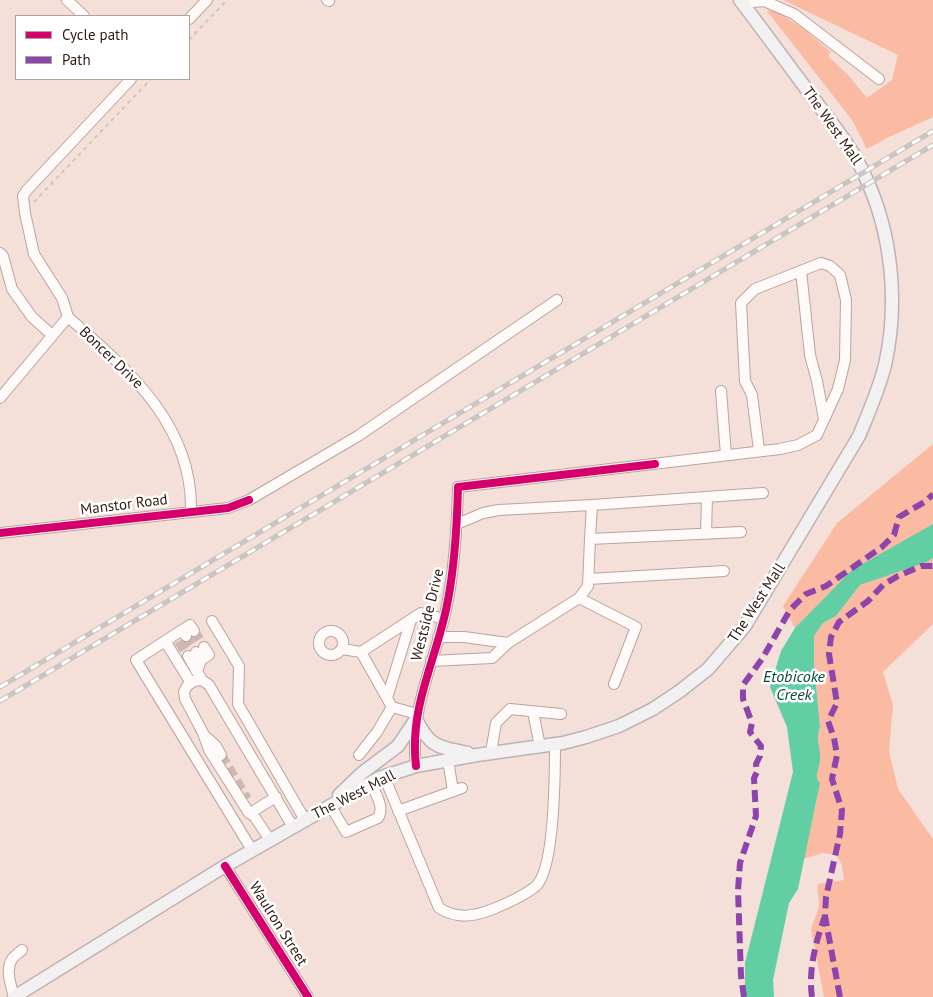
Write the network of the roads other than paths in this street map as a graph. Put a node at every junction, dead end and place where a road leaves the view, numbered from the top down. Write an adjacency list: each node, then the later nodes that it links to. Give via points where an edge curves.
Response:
1 (67, 0): 4 (street)
2 (207, 0): 5 (street)
3 (741, 1): 6 (street, via 764,2 794,14); 49 (main road, The West Mall, via 849,146 865,175 885,236 891,272 892,305 885,363 873,404 851,449 745,626 726,650 708,669 653,709 619,726)
4 (83, 15)
5 (190, 18)
6 (879, 79)
7 (130, 80): 11 (street, via 23,196 34,254 62,298)
8 (0, 253): 12 (street, via 12,289 32,317)
9 (801, 271): 15 (street, via 810,355); 15 (street, via 821,263 830,266 840,275 846,300 845,360 838,389); 16 (street, via 755,289 741,303 745,381 752,395)
10 (557, 300): 21 (street, Manstor Road, via 358,436 249,500 228,508)
11 (68, 317): 12 (street); 21 (street, Boncer Drive, via 124,366 162,414 185,462 191,496)
12 (52, 335): 14 (street)
13 (721, 391): 17 (street)
14 (0, 398)
15 (824, 419): 16 (street, via 817,435 798,445)
16 (759, 450): 17 (street)
17 (726, 455): 22 (street, Westside Drive, via 458,487)
18 (763, 493): 19 (street)
19 (706, 497): 20 (street); 25 (street)
20 (592, 505): 22 (street, via 499,510); 26 (street)
21 (190, 511): 23 (street, Manstor Road)
22 (457, 524): 30 (street, Westside Drive, via 454,566)
23 (0, 532)
24 (741, 532): 25 (street)
25 (706, 534): 26 (street)
26 (590, 539): 28 (street)
27 (724, 570): 28 (street)
28 (589, 579): 29 (street)
29 (579, 598): 36 (street); 43 (street, via 636,627)
30 (444, 619): 31 (street, via 421,613); 34 (street, Westside Drive)
31 (411, 620): 38 (street); 44 (street)
32 (212, 621): 64 (street, via 239,666 238,704)
33 (183, 635): 35 (street)
34 (438, 637): 36 (street); 40 (street, Westside Drive)
35 (165, 641): 42 (street); 67 (street, via 136,660)
36 (508, 643): 40 (street, via 492,658)
37 (342, 649): 38 (street)
38 (361, 652): 44 (street)
39 (197, 654): 41 (street)
40 (431, 661): 47 (street, Westside Drive)
41 (200, 676): 42 (street); 59 (street, via 209,684)
42 (191, 683): 48 (street, via 184,692 185,698)
43 (614, 684)
44 (389, 702): 47 (street); 53 (street, via 377,732)
45 (533, 712): 46 (street); 50 (street); 51 (street, via 510,709 496,724)
46 (561, 714)
47 (416, 716): 54 (main road, via 430,742 442,748); 56 (street, Westside Drive); 61 (main road, via 398,746 362,773)
48 (203, 734): 52 (street); 63 (street, via 209,750 249,813)
49 (556, 744): 50 (main road, The West Mall); 62 (street, via 555,793 547,863 538,885 512,902 482,913 463,915 450,915 438,908)
50 (540, 746): 51 (main road, The West Mall)
51 (491, 752): 54 (main road, The West Mall)
52 (221, 755)
53 (358, 755)
54 (477, 755): 55 (main road, The West Mall)
55 (448, 760): 56 (main road, The West Mall); 62 (street, via 458,790)
56 (416, 766): 57 (main road, The West Mall)
57 (384, 776): 58 (main road, The West Mall); 62 (street)
58 (371, 783): 61 (main road, The West Mall); 61 (street, via 381,807 378,818 346,832)
59 (276, 797): 63 (street); 65 (street)
60 (248, 798): 63 (street)
61 (328, 806): 64 (main road, The West Mall)
62 (398, 811)
63 (255, 813): 66 (street)
64 (305, 820): 65 (main road, The West Mall)
65 (293, 827): 66 (main road, The West Mall)
66 (270, 840): 67 (main road, The West Mall)
67 (252, 850): 68 (main road, The West Mall)
68 (225, 866): 72 (main road, The West Mall); 73 (street, Waulron Street)
69 (22, 950): 70 (street)
70 (12, 958): 71 (street); 72 (street, via 9,977)
71 (0, 960)
72 (14, 997)
73 (308, 997)

